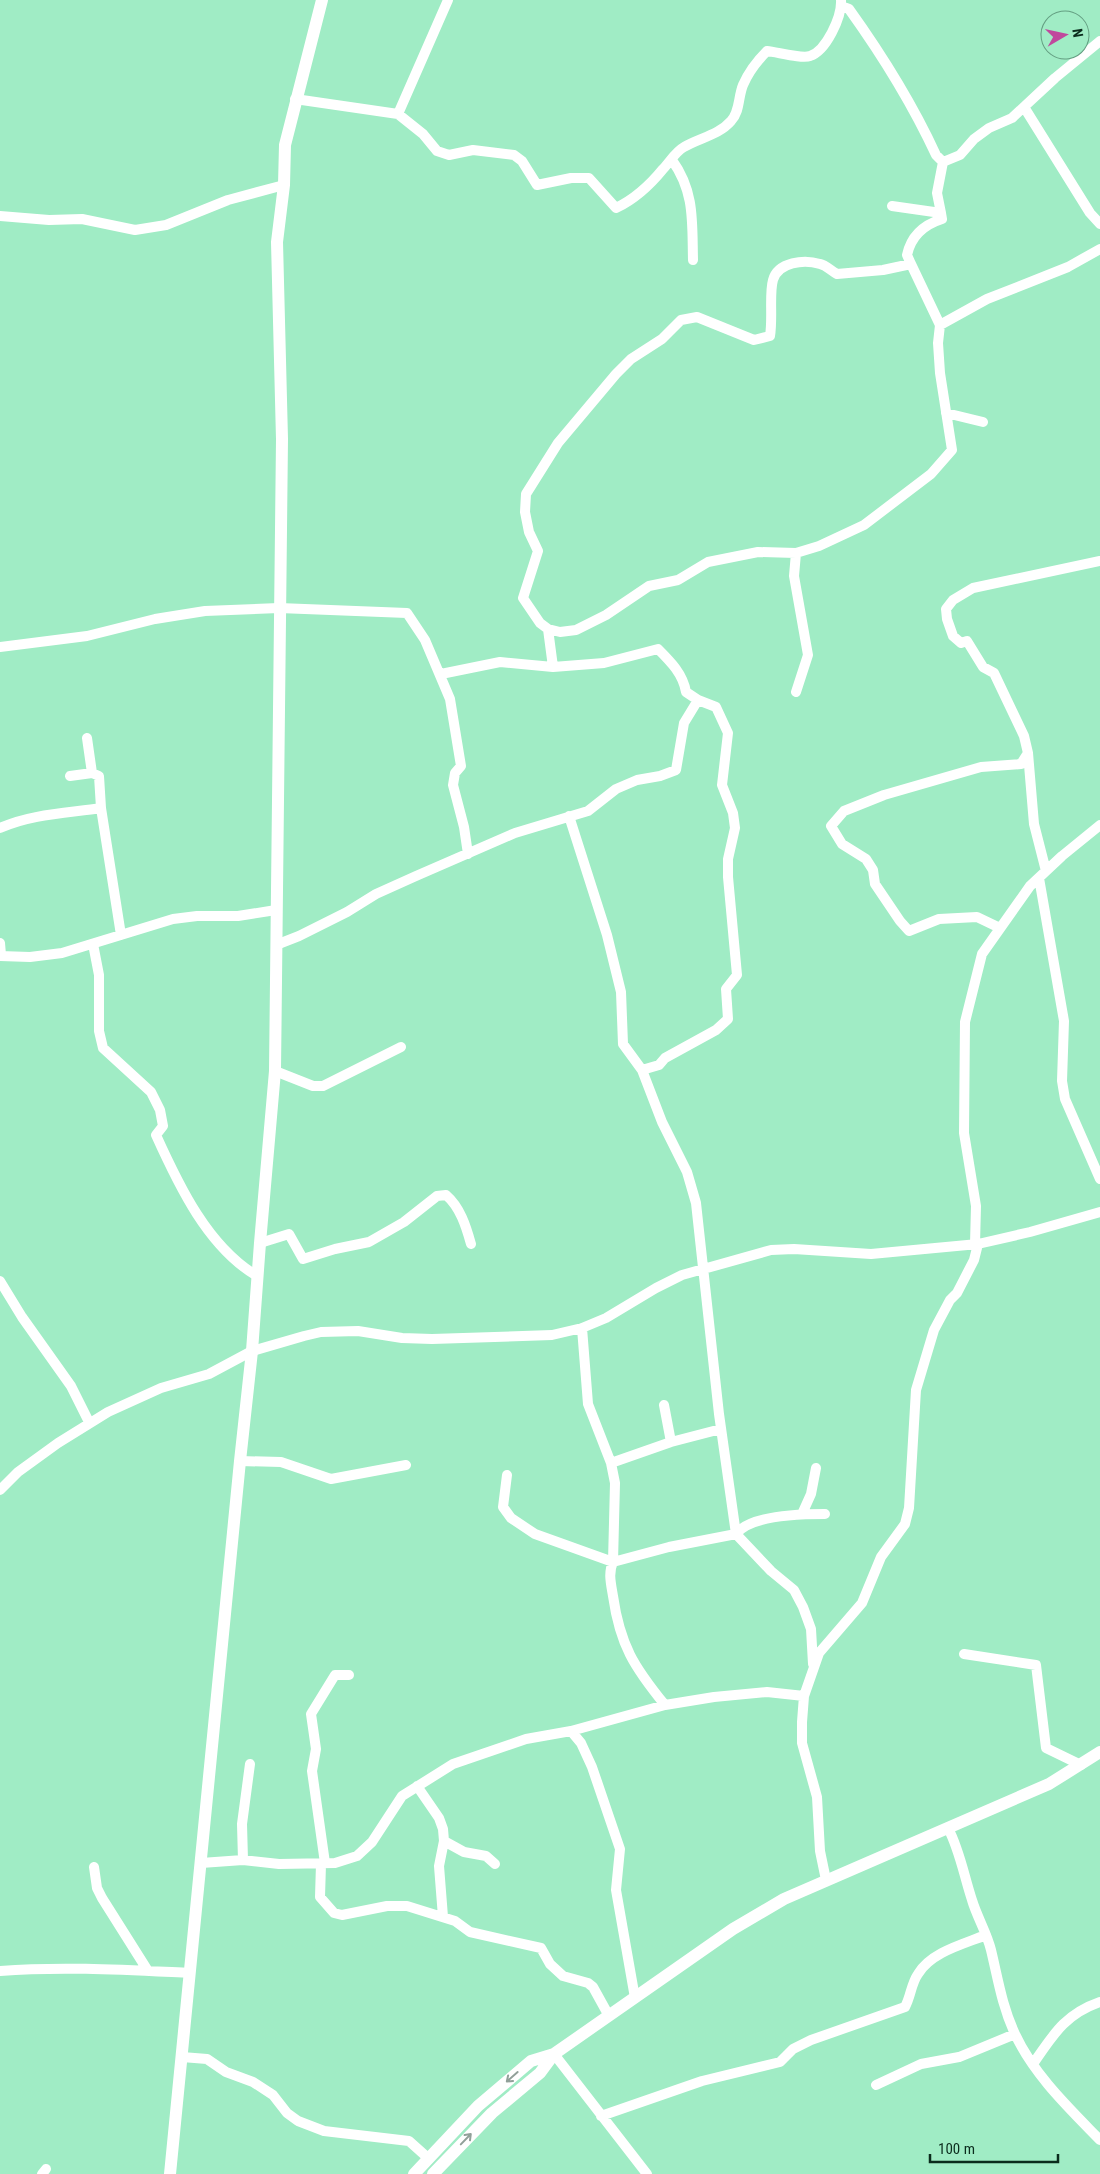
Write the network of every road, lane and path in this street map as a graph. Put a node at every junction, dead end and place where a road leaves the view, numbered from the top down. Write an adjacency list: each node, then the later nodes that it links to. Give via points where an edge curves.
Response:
1 (322, 0): 5 (main road)
2 (448, 0): 7 (street)
3 (841, 3): 8 (street, via 836,23 821,50 808,57 767,51 752,66 731,121 720,130 684,146); 9 (street, via 849,9 882,55 936,155)
4 (1100, 41): 6 (street)
5 (295, 98): 7 (street); 10 (main road, via 284,145)
6 (1024, 107): 9 (street, via 1012,118 974,139 960,155); 14 (street, via 1090,214)
7 (398, 114): 8 (street, via 423,134 437,152 449,154 473,150 514,155 522,161 537,185 589,178 616,208 653,181)
8 (672, 160): 16 (street, via 688,187)
9 (943, 162): 12 (street, via 937,193)
10 (284, 185): 13 (street, via 228,200 166,225 135,230 82,219); 23 (main road, via 276,242 282,439)
11 (892, 206): 12 (street)
12 (941, 212): 17 (street, via 942,218 930,223 913,238 907,256)
13 (0, 216)
14 (1099, 222)
15 (1100, 249): 18 (street, via 1068,267 987,299)
16 (692, 260)
17 (911, 264): 18 (street); 24 (street, via 837,274 822,264 789,264 778,270 773,281 770,336 754,340 698,317 680,320 662,339 631,359 616,374 558,443 526,494 529,532 538,551 523,598)
18 (940, 324): 19 (street, via 938,343)
19 (946, 413): 20 (street); 21 (street, via 952,450 931,474 864,525)
20 (983, 422)
21 (796, 553): 24 (street, via 758,552 708,562 678,580 649,586 606,615 576,630 560,632); 28 (street, via 794,576 808,655)
22 (1100, 561): 31 (street, via 973,588 953,600 946,609 953,636 961,643 967,641 983,667 994,672 1024,736)
23 (279, 608): 25 (street, via 204,611 88,636); 27 (street, via 407,613 425,640); 40 (main road)
24 (548, 629): 26 (street)
25 (0, 647)
26 (553, 667): 27 (street, via 500,662); 29 (street, via 604,663 658,649 684,680 686,692)
27 (441, 674): 38 (street, via 450,699 461,766 455,773 453,785)
28 (796, 692)
29 (698, 700): 35 (street, via 684,724 676,770 616,789 588,811); 48 (street, via 716,707 728,733 722,785 735,828 728,859 728,878 737,975 726,989 728,1020 665,1058 659,1065)
30 (87, 738): 32 (street)
31 (1028, 754): 39 (street, via 1034,824); 41 (street, via 1021,764 981,767 884,795 844,811 831,826 842,844 866,859 874,884 909,931 939,919 977,917)
32 (92, 773): 33 (street); 34 (street, via 99,776)
33 (70, 776)
34 (102, 808): 37 (street, via 43,817); 42 (street)
35 (569, 816): 38 (street, via 515,833); 48 (street, via 621,992 623,1044)
36 (1100, 825): 39 (street)
37 (0, 828)
38 (468, 854): 45 (street, via 376,894 347,912)
39 (1043, 874): 41 (street, via 1030,886); 50 (street, via 1064,1021 1062,1081 1065,1099)
40 (276, 910): 42 (street, via 238,916 181,918); 45 (main road)
41 (1000, 928): 54 (street, via 982,954 965,1022 964,1133 976,1206)
42 (121, 935): 44 (street)
43 (0, 943): 46 (street)
44 (93, 944): 46 (street, via 62,953); 56 (street, via 99,975 103,1048 151,1092 163,1126 156,1135 171,1170 210,1232 240,1266)
45 (276, 945): 49 (main road)
46 (1, 956)
47 (401, 1047): 49 (street, via 323,1086 313,1086)
48 (642, 1070): 55 (street, via 662,1122 687,1172 696,1203)
49 (275, 1071): 52 (main road)
50 (1100, 1180)
51 (1100, 1212): 54 (street)
52 (260, 1243): 53 (street, via 289,1234 303,1259 369,1242 404,1222 438,1196 446,1195 454,1202); 56 (main road)
53 (471, 1244)
54 (976, 1244): 55 (street, via 871,1254 771,1250); 75 (street, via 974,1260 934,1330 916,1390 906,1524 881,1557 862,1603 819,1653)
55 (703, 1269): 58 (street, via 682,1275); 62 (street)
56 (257, 1276): 59 (main road)
57 (0, 1281): 61 (street, via 71,1386)
58 (582, 1328): 59 (street, via 552,1335 432,1338 402,1338 358,1331 321,1332); 65 (street, via 588,1404)
59 (252, 1351): 61 (street, via 209,1374 161,1388); 64 (main road)
60 (664, 1405): 63 (street)
61 (89, 1422): 69 (street, via 18,1472)
62 (721, 1429): 63 (street); 72 (street)
63 (671, 1442): 65 (street)
64 (240, 1461): 66 (street, via 281,1462 331,1479); 87 (main road)
65 (611, 1463): 73 (street, via 615,1483)
66 (406, 1465)
67 (816, 1468): 70 (street, via 811,1494)
68 (507, 1474): 73 (street, via 503,1507 511,1518 535,1534)
69 (0, 1490)
70 (802, 1514): 71 (street); 72 (street, via 764,1520 741,1527)
71 (825, 1514)
72 (736, 1534): 73 (street); 75 (street, via 794,1590 811,1629)
73 (613, 1562): 78 (street, via 609,1570 617,1624 629,1655)
74 (964, 1654): 82 (street, via 1036,1665 1046,1748)
75 (814, 1668): 77 (street)
76 (348, 1675): 88 (street, via 335,1675 311,1714 316,1749 312,1771)
77 (804, 1696): 78 (street, via 768,1692); 91 (street, via 802,1743 817,1797 820,1851)
78 (665, 1705): 79 (street)
79 (571, 1732): 83 (street, via 526,1739 454,1764); 97 (street, via 581,1743 592,1767 620,1849 616,1890)
80 (1100, 1752): 82 (main road)
81 (250, 1764): 86 (street, via 242,1824)
82 (1081, 1765): 84 (main road, via 1049,1784)
83 (416, 1786): 85 (street, via 439,1818); 88 (street, via 402,1796 372,1842 357,1856)
84 (948, 1828): 91 (main road); 93 (street)
85 (444, 1841): 89 (street, via 464,1852 486,1856); 92 (street, via 439,1866)
86 (243, 1860): 87 (street); 88 (street)
87 (201, 1863): 96 (main road)
88 (323, 1864): 92 (street, via 320,1897 334,1913 342,1915 387,1906 407,1906)
89 (495, 1864)
90 (94, 1866): 95 (street, via 102,1898)
91 (826, 1880): 97 (main road, via 784,1899 733,1929)
92 (443, 1917): 99 (street, via 470,1932 541,1948 550,1964 563,1976 593,1987)
93 (986, 1935): 100 (street, via 1000,1993); 105 (street, via 924,1965 905,2007 811,2040 793,2048 780,2062 702,2081)
94 (0, 1971): 95 (street, via 30,1968)
95 (148, 1971): 96 (street)
96 (190, 1973): 102 (main road)
97 (635, 1998): 99 (main road)
98 (1100, 2002): 103 (street, via 1057,2028)
99 (609, 2016): 101 (main road)
100 (1016, 2034): 103 (street); 104 (street, via 959,2057 921,2064)
101 (554, 2054): 105 (street); 107 (main road, one-way to 107, via 531,2061 478,2106); 110 (main road, one-way to 101, via 492,2112 540,2073)
102 (182, 2057): 107 (street, via 206,2060 253,2082 273,2095 298,2121 324,2131 409,2142); 108 (main road)
103 (1033, 2064): 106 (street)
104 (876, 2085)
105 (601, 2116): 111 (street)
106 (1100, 2140)
107 (428, 2158): 109 (main road)
108 (170, 2174)
109 (414, 2174)
110 (432, 2174)
111 (647, 2174)

